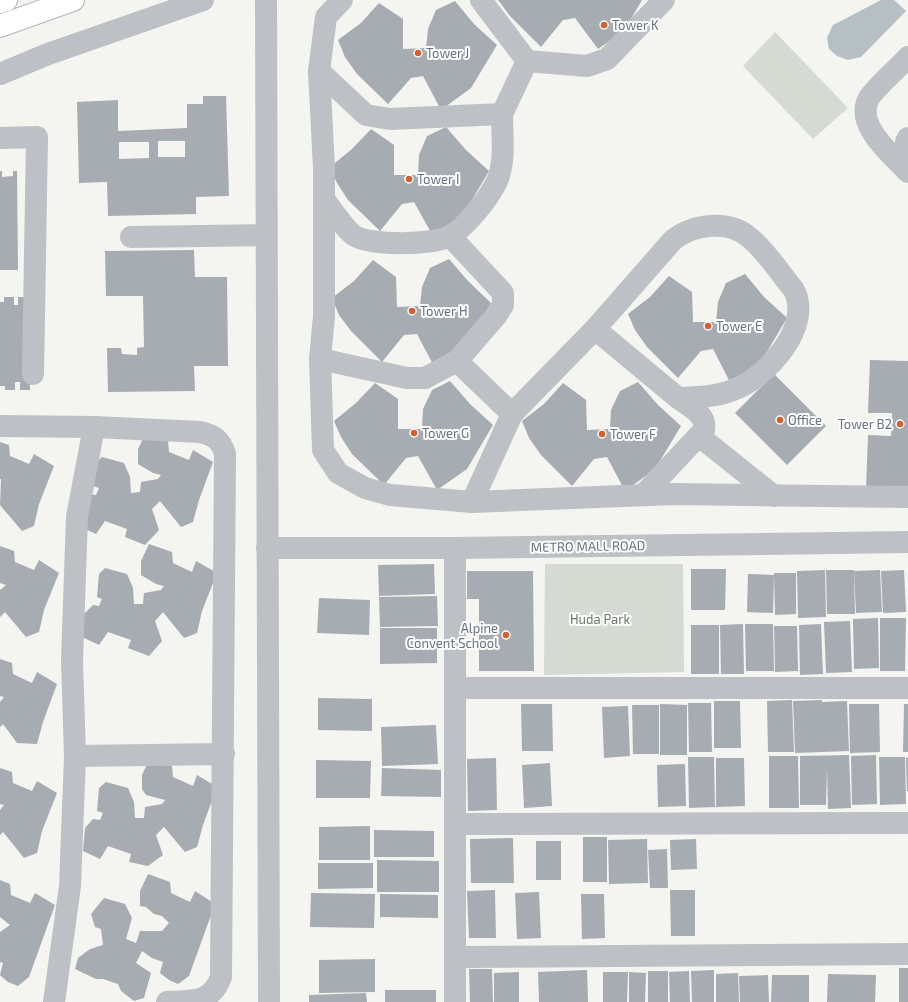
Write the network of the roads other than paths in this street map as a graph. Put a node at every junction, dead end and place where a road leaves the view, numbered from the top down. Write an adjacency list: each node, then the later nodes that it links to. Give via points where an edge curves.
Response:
1 (6, 0): 8 (main road)
2 (73, 0): 9 (main road)
3 (203, 0): 13 (street, via 48,54)
4 (266, 0): 19 (street)
5 (342, 0): 12 (street, via 326,17)
6 (481, 0): 11 (street)
7 (664, 0): 11 (street, via 607,59 587,66)
8 (0, 2)
9 (0, 26)
10 (908, 57): 17 (street, via 869,97 865,112 873,134)
11 (527, 60): 14 (street)
12 (319, 71): 14 (street, via 366,115 390,119); 18 (street)
13 (0, 74)
14 (502, 114): 20 (street, via 501,169 496,183 462,227)
15 (0, 138): 25 (street, via 37,137)
16 (908, 138): 17 (street)
17 (907, 171)
18 (324, 199): 20 (street, via 353,236 367,241 384,243 435,240); 23 (street, via 324,316)
19 (266, 235): 21 (street); 36 (street)
20 (450, 236): 24 (street, via 503,292 503,305 496,316)
21 (131, 238)
22 (595, 329): 26 (street); 26 (street, via 672,240 682,233 704,226 729,228 749,237 794,290 798,298 799,312 796,326 776,359 750,381 734,390 716,395); 27 (street)
23 (320, 359): 24 (street, via 407,378 425,378); 34 (street, via 323,450 338,473 365,488 390,495)
24 (457, 362): 27 (street)
25 (33, 374)
26 (678, 398): 30 (street, via 706,422)
27 (512, 414): 34 (street)
28 (0, 426): 29 (street)
29 (94, 427): 40 (street, via 200,432 211,434 221,442 225,454); 41 (street, via 77,517 72,661)
30 (699, 436): 31 (street); 32 (street)
31 (643, 495): 32 (street); 34 (street)
32 (774, 496): 33 (street)
33 (908, 497)
34 (472, 502)
35 (908, 542): 37 (street, METRO MALL ROAD)
36 (267, 548): 37 (street, METRO MALL ROAD); 48 (street)
37 (455, 548): 38 (street)
38 (455, 688): 39 (street); 43 (street)
39 (908, 688)
40 (224, 754): 41 (street); 47 (street, via 221,977 214,994 206,1001)
41 (75, 756): 46 (street, via 70,886)
42 (908, 823): 43 (street)
43 (455, 824): 45 (street)
44 (908, 954): 45 (street)
45 (455, 957): 49 (street)
46 (54, 1002)
47 (167, 1002)
48 (269, 1002)
49 (455, 1002)

